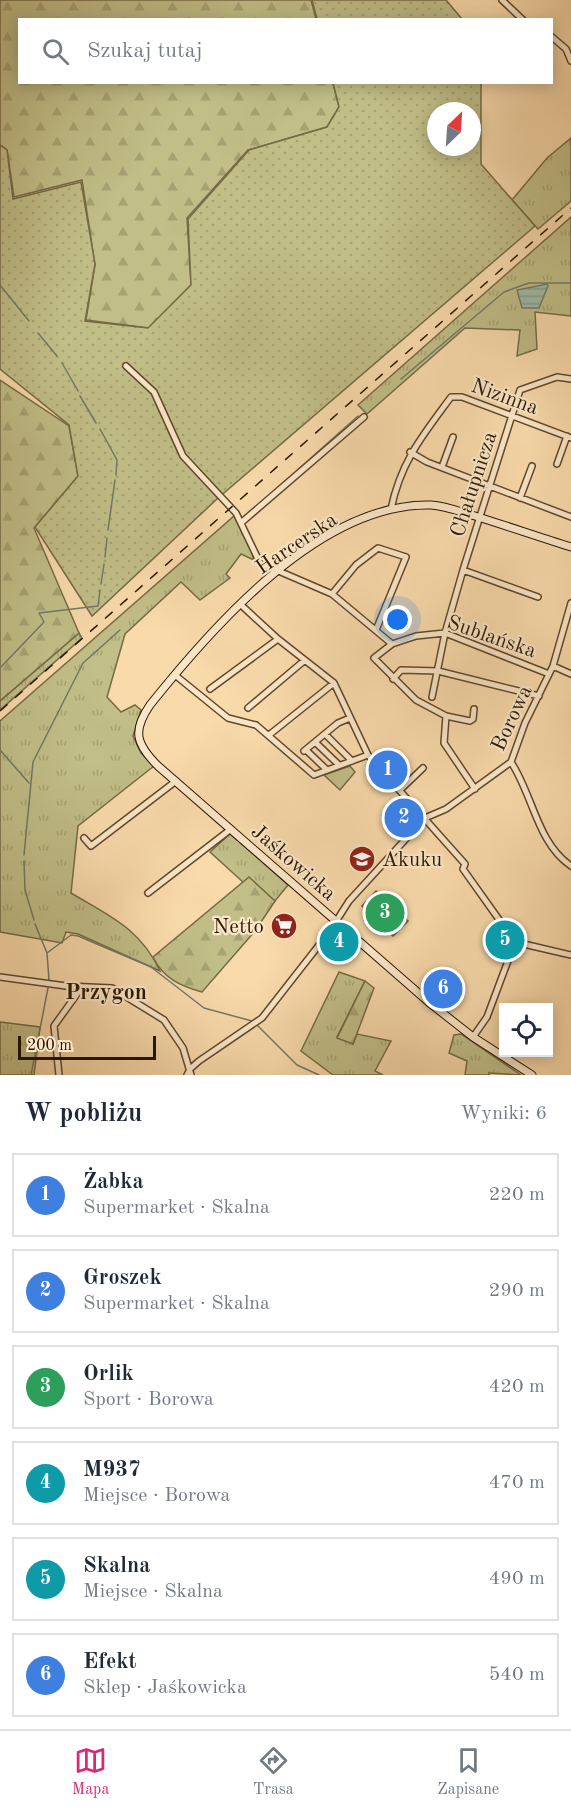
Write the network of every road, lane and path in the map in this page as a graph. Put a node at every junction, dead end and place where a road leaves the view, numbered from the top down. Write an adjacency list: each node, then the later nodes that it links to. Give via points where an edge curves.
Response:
1 (502, 0): 2 (street)
2 (521, 18)
3 (553, 38): 4 (street)
4 (569, 50): 5 (street)
5 (571, 61)
6 (126, 366): 21 (street, via 154,392 183,456)
7 (571, 379): 8 (street, Chałupnicza, via 556,377 520,390)
8 (512, 416): 11 (street, Nizinna); 12 (street, Nizinna, via 462,396 451,397); 16 (street, Chałupnicza)
9 (364, 417): 21 (street)
10 (453, 437): 15 (street)
11 (569, 437): 13 (street, Nizinna)
12 (410, 452): 15 (street); 18 (street, Nizinna)
13 (557, 464)
14 (532, 466): 17 (street)
15 (442, 467): 16 (street)
16 (490, 485): 17 (street); 20 (street, Chałupnicza)
17 (520, 498): 19 (street)
18 (391, 509): 20 (street, Harcerska, via 434,505); 24 (street, Harcerska, via 347,526)
19 (571, 517)
20 (479, 518): 22 (street, Harcerska); 23 (street, Chałupnicza)
21 (242, 522): 24 (street, via 257,560)
22 (571, 547)
23 (463, 570): 26 (street, Chałupnicza); 30 (street, Chałupnicza)
24 (280, 571): 25 (street); 28 (street, Harcerska)
25 (332, 594): 29 (street); 29 (street, via 356,565 378,548 406,557)
26 (538, 597)
27 (571, 603): 34 (street, Borowa)
28 (240, 604): 31 (street); 38 (street, Harcerska)
29 (376, 630): 32 (street)
30 (445, 633): 32 (street, Sublańska); 35 (street, Chałupnicza); 36 (street, Sublańska)
31 (278, 639): 33 (street); 41 (street)
32 (392, 644): 39 (street, via 374,658)
33 (305, 660): 40 (street); 44 (street)
34 (553, 666): 36 (street, Borowa); 37 (street, Sublańska)
35 (438, 671): 39 (street, via 401,670); 42 (street); 43 (street, Chałupnicza)
36 (549, 674): 42 (street, Borowa)
37 (571, 674)
38 (175, 675): 49 (street, via 222,715 256,725); 57 (street, Jaśkowicka, via 142,717 138,730 145,753)
39 (393, 679): 46 (street, via 416,700)
40 (334, 683): 47 (street); 49 (street)
41 (210, 689)
42 (539, 696): 53 (street, Borowa)
43 (432, 697)
44 (248, 708)
45 (474, 709): 46 (street, via 470,721)
46 (446, 716): 58 (street, via 444,742)
47 (350, 717): 48 (street); 51 (street)
48 (325, 734): 50 (street); 52 (street)
49 (269, 735): 56 (street, via 314,775)
50 (315, 742): 54 (street); 56 (street, via 305,751)
51 (368, 755): 52 (street); 59 (street)
52 (352, 761): 54 (street)
53 (511, 762): 58 (street, Borowa); 63 (street, via 549,845)
54 (339, 765): 56 (street)
55 (423, 768): 59 (street)
56 (327, 770)
57 (176, 781): 61 (street, Jaśkowicka); 62 (street, via 91,846)
58 (475, 789): 60 (street, Borowa)
59 (400, 790): 60 (street)
60 (425, 818): 65 (street, Borowa, via 349,901); 66 (street, via 465,864 463,869)
61 (231, 829): 64 (street, Jaśkowicka); 65 (street, Jaśkowicka)
62 (84, 838)
63 (571, 866)
64 (148, 893)
65 (337, 921): 71 (street, Jaśkowicka); 72 (street, Borowa, via 256,1024)
66 (515, 942): 67 (street); 71 (street, via 488,1017)
67 (568, 955): 68 (street)
68 (571, 961)
69 (0, 977): 70 (street)
70 (82, 987): 72 (street, via 112,988 164,1020 183,1048); 73 (street, via 54,1026)
71 (473, 1037): 74 (street, Jaśkowicka)
72 (189, 1073)
73 (59, 1075)
74 (532, 1075)

